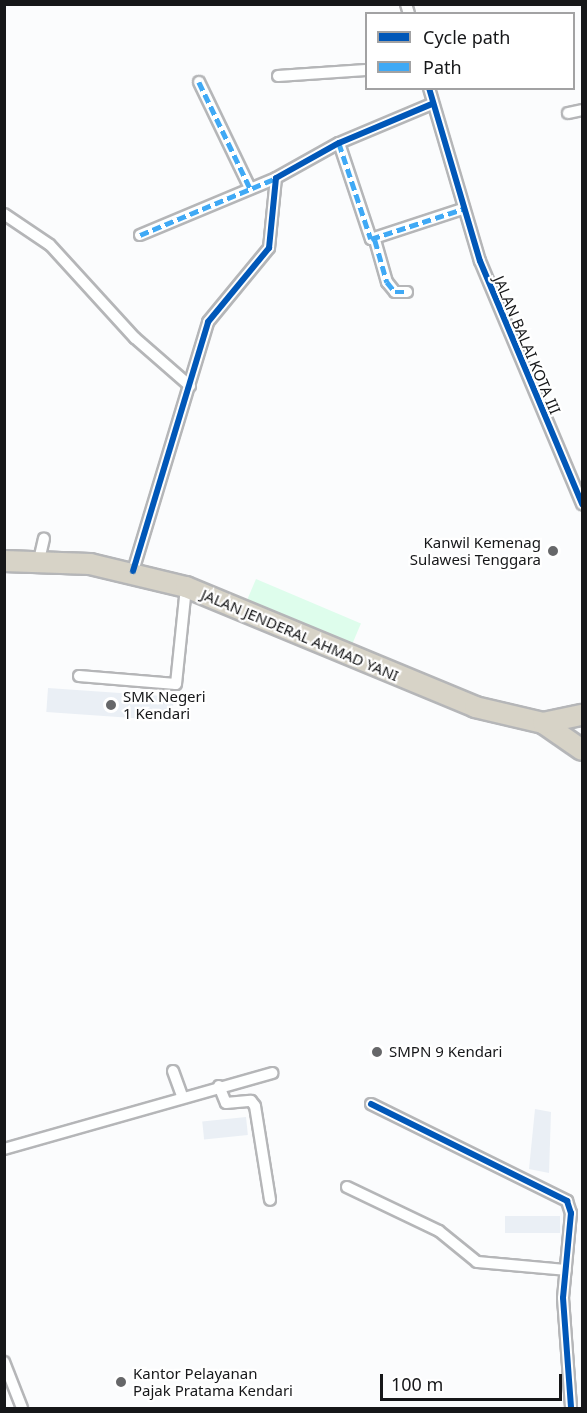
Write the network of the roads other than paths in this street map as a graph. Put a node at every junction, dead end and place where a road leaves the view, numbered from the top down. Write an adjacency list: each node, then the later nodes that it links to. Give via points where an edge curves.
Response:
1 (365, 70): 2 (street)
2 (278, 76)
3 (200, 82): 10 (street)
4 (429, 90): 5 (street, JALAN BALAI KOTA III)
5 (432, 104): 8 (street); 11 (street, JALAN BALAI KOTA III)
6 (582, 110): 7 (street)
7 (568, 113)
8 (339, 143): 9 (street); 14 (street, via 363,224)
9 (276, 178): 10 (street); 16 (street, via 269,248 239,287 212,311)
10 (250, 188): 13 (street)
11 (463, 209): 14 (street); 17 (street, JALAN BALAI KOTA III, via 503,322)
12 (4, 214): 16 (street, via 50,245 135,338)
13 (140, 235)
14 (375, 240): 15 (street, via 387,282 395,292)
15 (407, 292)
16 (190, 386): 21 (street)
17 (582, 504)
18 (44, 539): 19 (street)
19 (39, 560): 20 (highway, JALAN JENDERAL AHMAD YANI); 21 (highway, JALAN JENDERAL AHMAD YANI)
20 (4, 561)
21 (133, 571): 22 (highway, JALAN JENDERAL AHMAD YANI)
22 (186, 587): 23 (street, via 176,684); 25 (highway, JALAN JENDERAL AHMAD YANI, via 475,707)
23 (79, 676)
24 (582, 715): 25 (highway); 26 (highway)
25 (543, 723): 26 (highway, JALAN JENDERAL AHMAD YANI)
26 (579, 749)
27 (173, 1071): 30 (street)
28 (272, 1073): 29 (street)
29 (219, 1086): 30 (street); 34 (street, via 226,1103 250,1101 255,1106)
30 (182, 1096): 32 (street)
31 (371, 1104): 35 (street, via 567,1201 571,1214)
32 (4, 1149)
33 (347, 1187): 35 (street, via 439,1231 477,1262)
34 (270, 1200)
35 (566, 1270): 38 (street)
36 (4, 1362): 37 (street)
37 (22, 1408)
38 (571, 1408)

